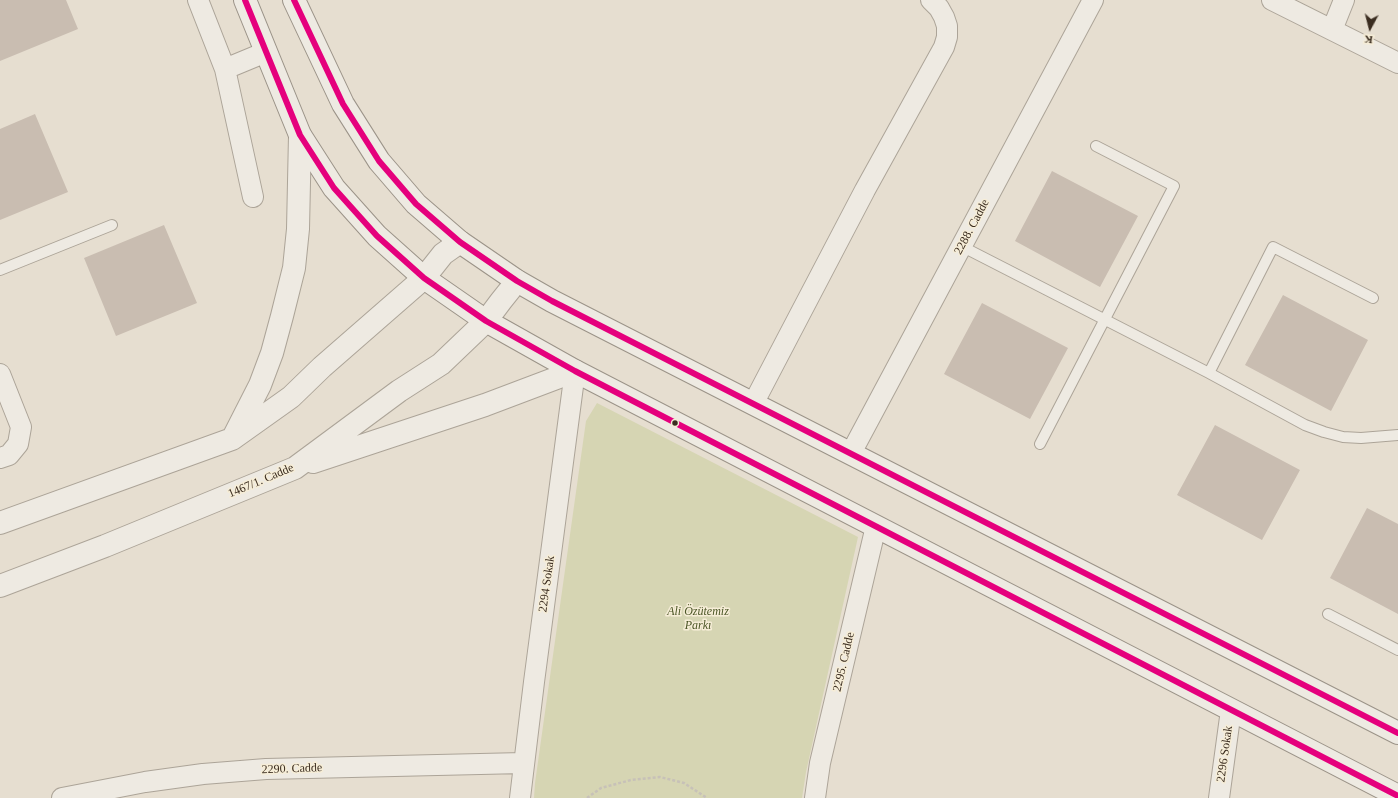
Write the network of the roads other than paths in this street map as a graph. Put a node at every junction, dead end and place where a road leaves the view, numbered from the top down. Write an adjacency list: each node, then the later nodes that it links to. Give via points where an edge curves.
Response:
1 (198, 0): 11 (street)
2 (246, 0): 9 (main road)
3 (294, 0): 16 (main road, via 343,104 379,161 416,204)
4 (931, 0): 27 (street, via 939,8 947,26 944,47)
5 (1093, 0): 17 (street, 2288. Cadde)
6 (1272, 0): 8 (street)
7 (1344, 0): 8 (street)
8 (1332, 30): 10 (street)
9 (266, 52): 11 (street); 12 (main road)
10 (1398, 63)
11 (225, 69): 14 (street)
12 (300, 135): 19 (main road, via 334,188 377,236); 29 (main road, via 298,228 294,268 260,385)
13 (1096, 146): 22 (lane, via 1174,186)
14 (253, 197)
15 (112, 225): 18 (lane)
16 (460, 242): 19 (main road, via 443,254); 20 (main road)
17 (962, 246): 22 (lane); 31 (street, 2288. Cadde)
18 (0, 270)
19 (424, 278): 23 (main road); 29 (main road, via 291,397)
20 (517, 281): 23 (main road, 1467/1. Cadde); 27 (main road)
21 (1373, 298): 25 (lane, via 1274,247)
22 (1104, 319): 25 (lane); 30 (lane)
23 (486, 321): 24 (main road); 33 (main road, 1467/1. Cadde, via 441,364)
24 (575, 371): 33 (main road, via 485,405); 35 (main road); 41 (street, 2294 Sokak)
25 (1209, 373): 28 (lane, via 1305,425 1324,432 1361,438)
26 (0, 374): 32 (street, via 22,427 18,444 9,455)
27 (753, 404): 31 (main road)
28 (1398, 435)
29 (232, 439): 34 (main road)
30 (1040, 444)
31 (851, 453): 40 (main road)
32 (0, 458)
33 (295, 468): 36 (main road, 1467/1. Cadde, via 106,546)
34 (0, 523)
35 (876, 526): 39 (main road); 46 (street, 2295. Cadde, via 820,763)
36 (0, 586)
37 (1328, 614): 38 (lane)
38 (1398, 650)
39 (1232, 710): 43 (main road); 47 (street, 2296 Sokak)
40 (1398, 733)
41 (523, 763): 42 (street, 2290. Cadde, via 266,769 203,774); 45 (street, 2294 Sokak)
42 (145, 790): 44 (street, 2290. Cadde)
43 (1398, 796)
44 (62, 798)
45 (520, 798)
46 (815, 798)
47 (1219, 798)

